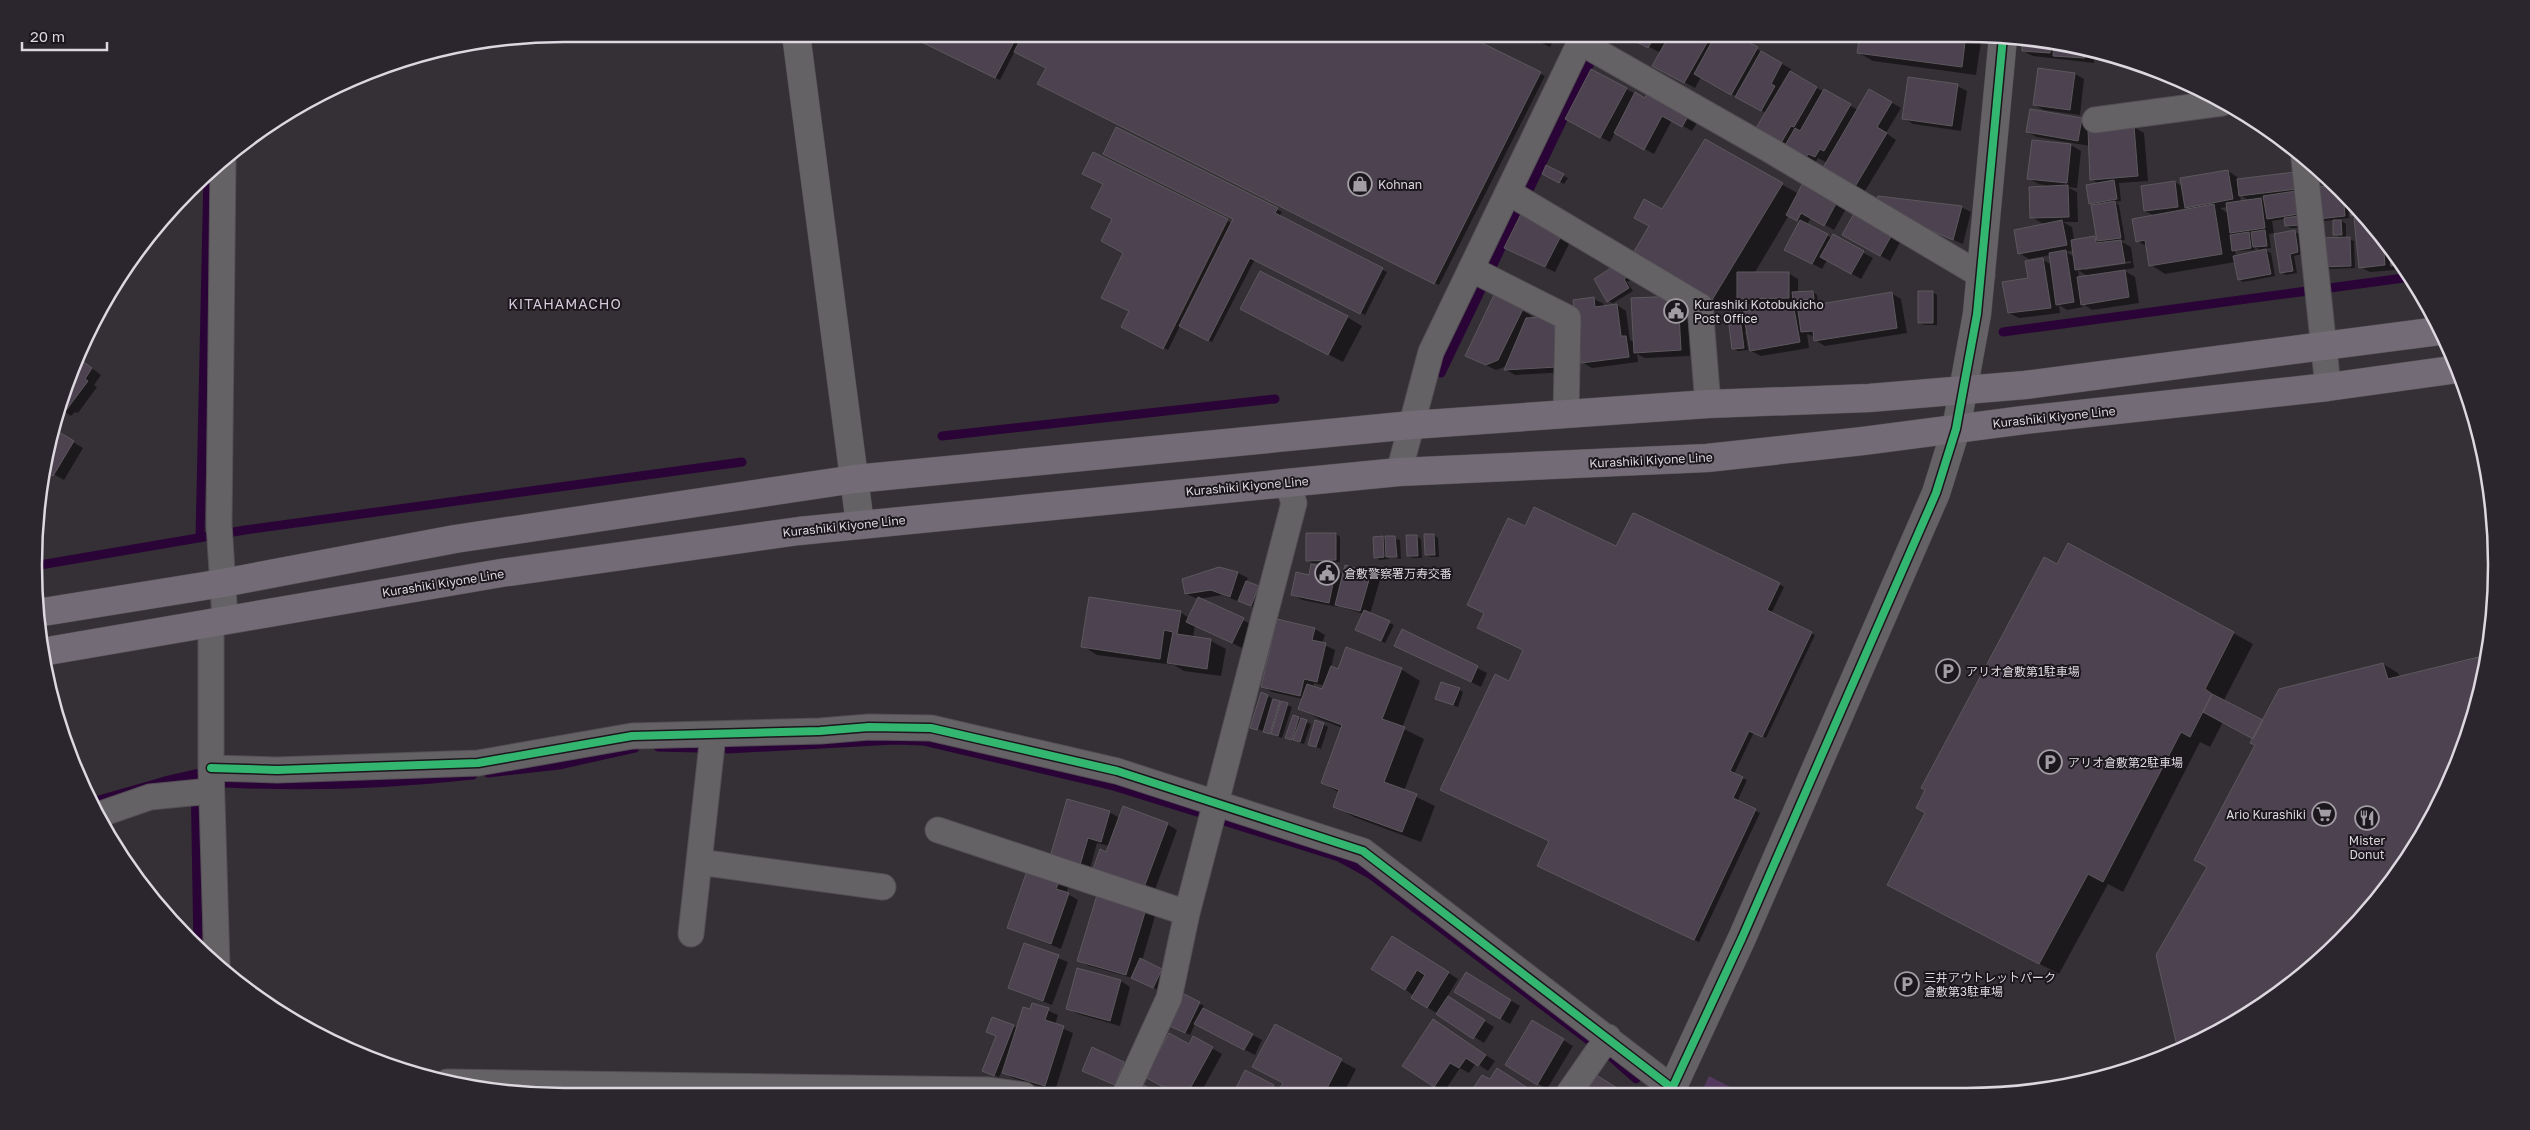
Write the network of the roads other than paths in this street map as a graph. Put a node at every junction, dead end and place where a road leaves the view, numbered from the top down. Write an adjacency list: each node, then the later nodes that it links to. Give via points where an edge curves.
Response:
1 (797, 42): 21 (street)
2 (2002, 44): 10 (street)
3 (1589, 45): 8 (street); 10 (street)
4 (2211, 104): 5 (street)
5 (2095, 120)
6 (2305, 168): 12 (street)
7 (222, 170): 24 (street, via 220,536)
8 (1519, 199): 9 (street); 16 (street, via 1700,306)
9 (1482, 275): 17 (street, via 1568,318); 18 (street, via 1431,352)
10 (1982, 276): 15 (street)
11 (2433, 332): 12 (main road)
12 (2322, 347): 14 (street); 15 (main road)
13 (2450, 370): 14 (main road, Kurashiki Kiyone Line)
14 (2328, 387): 19 (main road, Kurashiki Kiyone Line)
15 (1965, 390): 16 (main road, via 1869,398); 19 (street)
16 (1708, 404): 17 (main road)
17 (1566, 414): 18 (main road)
18 (1412, 425): 20 (street); 21 (main road)
19 (1956, 428): 20 (main road, Kurashiki Kiyone Line, via 1707,458); 44 (street, via 1936,493 1746,929)
20 (1399, 472): 22 (main road, Kurashiki Kiyone Line)
21 (855, 479): 23 (street); 24 (main road, via 455,539)
22 (1287, 482): 23 (main road, Kurashiki Kiyone Line); 30 (street, via 1294,503)
23 (860, 524): 26 (main road, Kurashiki Kiyone Line, via 511,572)
24 (223, 583): 25 (main road); 26 (street)
25 (45, 612)
26 (218, 620): 27 (main road, Kurashiki Kiyone Line); 29 (street)
27 (50, 651)
28 (713, 734): 29 (street, via 632,736 478,763 277,770); 30 (street, via 869,727 931,728 1116,770); 33 (street)
29 (203, 786): 31 (street, via 150,797); 37 (street)
30 (1215, 803): 35 (street); 38 (street, via 1363,851)
31 (105, 812)
32 (938, 830): 35 (street)
33 (699, 862): 34 (street); 36 (street)
34 (883, 888)
35 (1187, 913): 41 (street, via 1169,998)
36 (691, 934)
37 (216, 954)
38 (1608, 1036): 42 (street); 43 (street)
39 (495, 1083): 40 (street)
40 (852, 1088)
41 (1128, 1088)
42 (1572, 1088)
43 (1669, 1088)
44 (1672, 1088)

